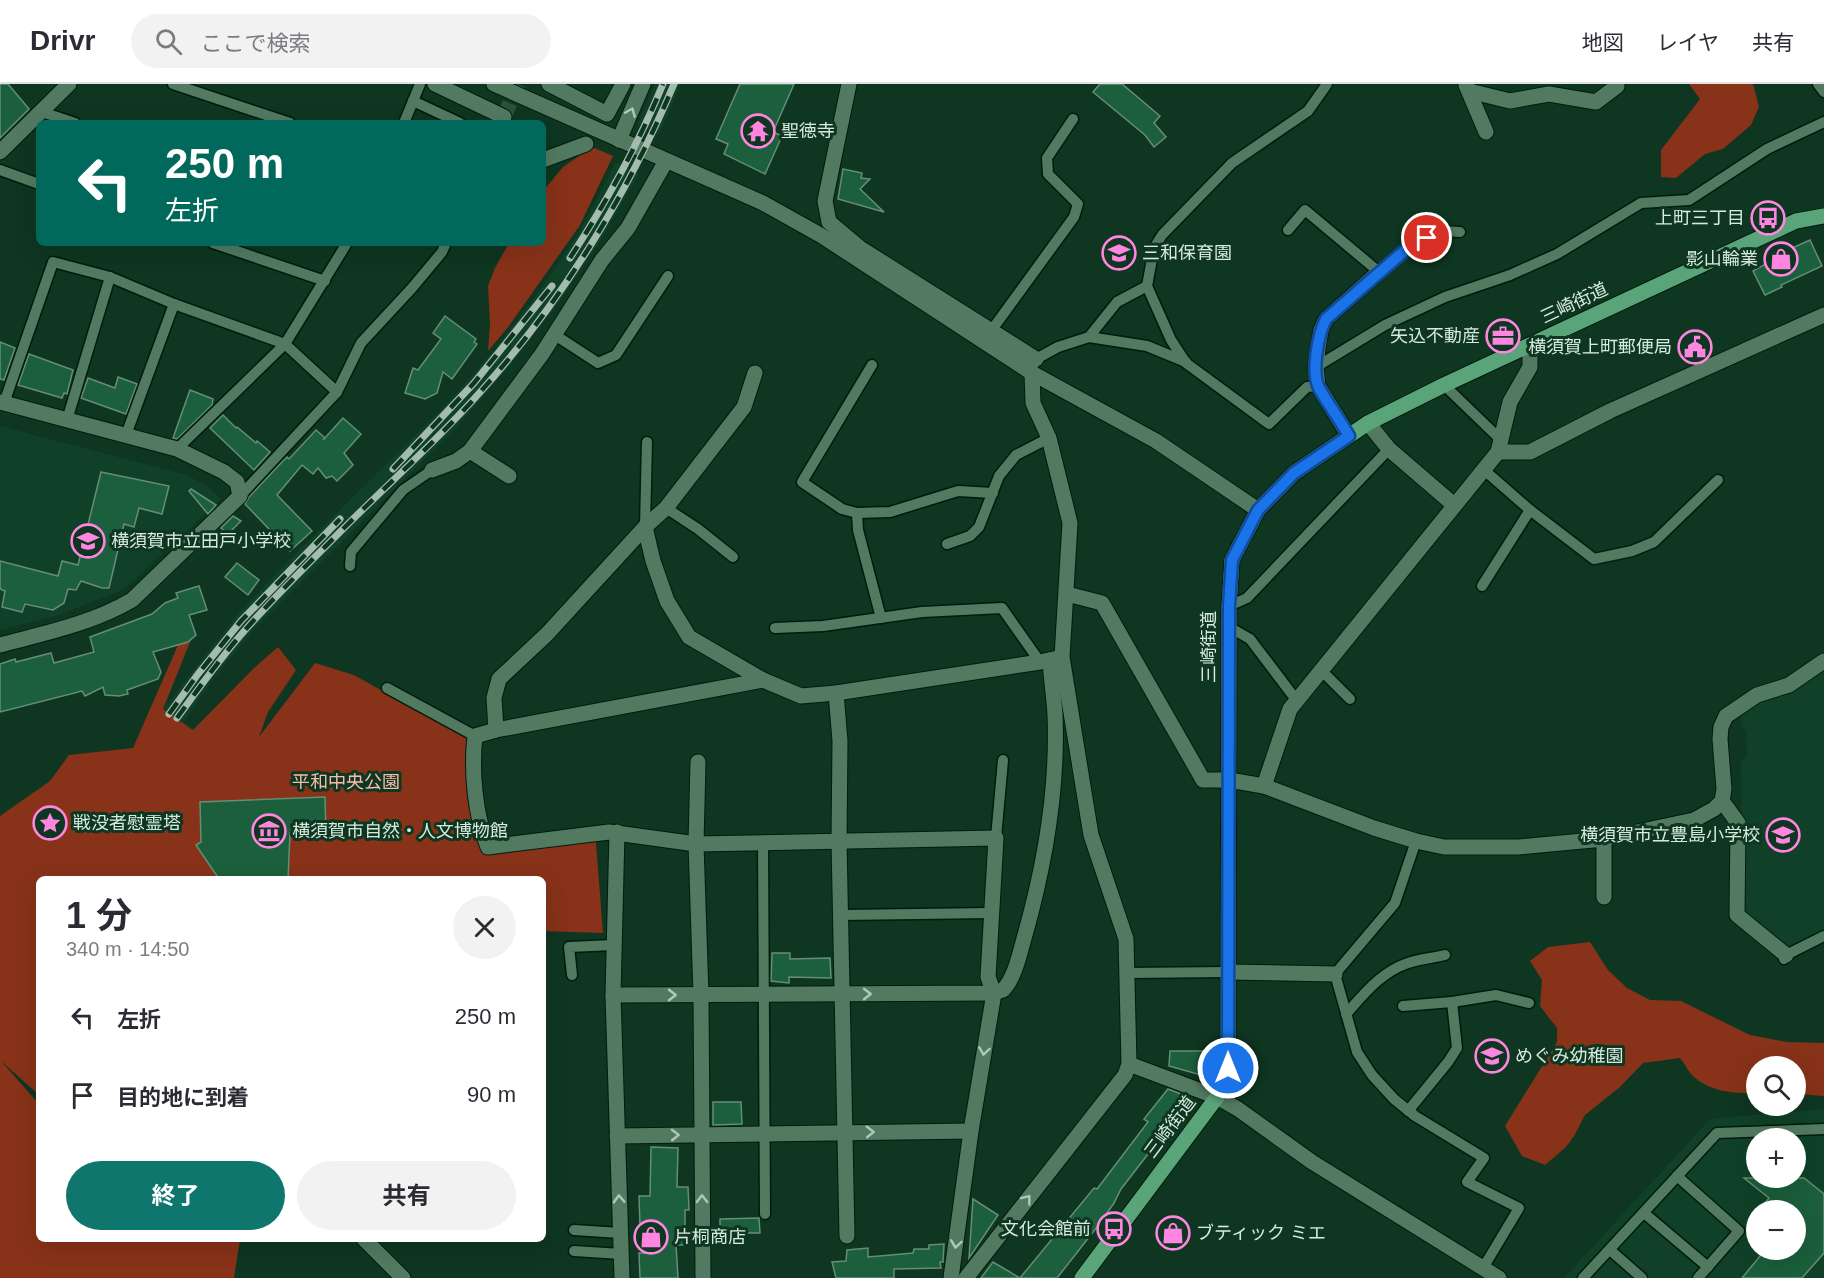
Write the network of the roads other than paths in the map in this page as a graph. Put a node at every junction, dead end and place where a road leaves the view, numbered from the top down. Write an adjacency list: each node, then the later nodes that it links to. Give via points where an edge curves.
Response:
1 (69, 84): 16 (street)
2 (173, 84): 19 (lane)
3 (420, 84): 15 (lane)
4 (435, 84): 22 (street)
5 (495, 84): 25 (street)
6 (549, 84): 7 (street, via 607,114)
7 (622, 84)
8 (643, 84): 25 (street, one-way to 8)
9 (849, 84): 45 (street, via 825,201 829,222 860,248)
10 (1327, 84): 42 (lane, via 1308,111 1232,163 1162,235 1154,248)
11 (1818, 84): 14 (lane)
12 (1617, 86): 13 (street, via 1596,102 1549,94 1510,101)
13 (1467, 88): 24 (street)
14 (1824, 92)
15 (413, 101): 20 (lane); 21 (lane)
16 (42, 112): 18 (lane); 27 (street)
17 (1073, 119): 45 (lane, via 1047,158 1048,174 1078,204 1074,217)
18 (66, 120)
19 (281, 120)
20 (405, 120)
21 (454, 120)
22 (503, 120)
23 (1824, 122): 53 (lane, via 1767,149 1689,200 1641,203 1557,254 1385,325)
24 (1486, 132)
25 (619, 140): 29 (street)
26 (586, 144): 28 (street)
27 (0, 152)
28 (546, 159)
29 (666, 161): 46 (street, via 628,228); 52 (street, via 763,203)
30 (0, 170): 31 (lane)
31 (36, 183)
32 (1824, 216): 49 (main road, 三崎街道, via 1796,221)
33 (1288, 230): 38 (lane, via 1305,210)
34 (1460, 232): 38 (lane, via 1444,231 1410,246)
35 (222, 246): 41 (lane)
36 (345, 246): 41 (lane)
37 (445, 246): 57 (lane, via 361,343)
38 (1379, 272): 53 (street, via 1326,319)
39 (668, 276): 46 (lane, via 616,355 598,363)
40 (110, 277): 43 (lane); 58 (lane, via 53,262); 59 (lane)
41 (325, 281): 48 (lane)
42 (1147, 286): 47 (lane, via 1118,302); 50 (lane)
43 (174, 304): 48 (lane); 61 (lane)
44 (1824, 315): 65 (street, via 1610,411 1530,452)
45 (991, 331): 52 (street)
46 (555, 335): 68 (street)
47 (1089, 337): 50 (lane, via 1147,346); 52 (lane, via 1058,347)
48 (285, 344): 57 (lane); 66 (lane)
49 (1530, 345): 56 (main road, 三崎街道); 65 (street, via 1530,367 1510,402)
50 (1186, 363): 55 (lane, via 1269,424 1307,387)
51 (872, 365): 79 (lane, via 802,482 842,509)
52 (1034, 366): 63 (street, via 1033,403); 77 (street)
53 (1316, 367): 55 (street)
54 (755, 374): 76 (street, via 744,407)
55 (1318, 386): 62 (street)
56 (1444, 386): 60 (main road, 三崎街道); 65 (lane)
57 (337, 392): 74 (lane)
58 (2, 402): 59 (street)
59 (67, 420): 61 (street)
60 (1368, 423): 62 (main road, 三崎街道); 67 (street)
61 (126, 435): 66 (street)
62 (1349, 436): 77 (main road, 三崎街道, via 1294,473)
63 (1049, 438): 73 (lane, via 1016,455 999,476); 85 (street, via 1070,523)
64 (646, 442): 80 (lane)
65 (1500, 446): 69 (street)
66 (177, 449): 74 (street, via 224,472 237,482)
67 (1389, 449): 75 (street); 86 (lane, via 1247,598)
68 (470, 451): 70 (street); 71 (street)
69 (1484, 469): 75 (street); 78 (lane)
70 (432, 470): 83 (lane, via 403,490 351,552)
71 (509, 476)
72 (1718, 480): 78 (lane, via 1654,542 1594,559)
73 (993, 493): 79 (lane, via 958,491 890,512); 81 (lane, via 979,527 970,536)
74 (240, 496): 90 (street, via 132,600 112,612 67,628)
75 (1454, 505): 93 (street)
76 (666, 508): 80 (street); 82 (lane)
77 (1258, 510): 86 (main road, 三崎街道, via 1232,560)
78 (1530, 510): 84 (lane)
79 (857, 513): 87 (lane)
80 (645, 527): 94 (street, via 667,601 688,637); 99 (street, via 547,634 499,679 494,698)
81 (947, 544)
82 (733, 557)
83 (350, 566)
84 (1482, 586)
85 (1067, 594): 91 (street); 103 (street, via 1102,603 1203,780)
86 (1229, 606): 88 (main road, 三崎街道)
87 (880, 618): 89 (lane); 91 (lane, via 1002,608)
88 (1228, 627): 98 (lane, via 1250,639); 103 (main road, 三崎街道)
89 (775, 628)
90 (0, 645)
91 (1051, 660): 96 (street); 121 (street, via 1091,835 1126,939); 124 (street, via 1054,776 1045,854 1011,978 1004,990)
92 (1824, 661): 105 (street, via 1789,686 1757,695 1726,716 1720,739)
93 (1321, 670): 97 (lane); 98 (street)
94 (763, 681): 96 (street, via 801,696); 99 (street)
95 (387, 688): 100 (lane)
96 (836, 693): 109 (street)
97 (1350, 699)
98 (1297, 701): 104 (street, via 1290,709)
99 (496, 730): 100 (street)
100 (475, 736): 106 (street, via 473,755 480,829 488,848)
101 (1003, 760): 107 (lane)
102 (698, 762): 112 (street)
103 (1229, 780): 104 (street); 120 (main road, 三崎街道)
104 (1264, 786): 110 (street)
105 (1722, 801): 108 (street, via 1694,820); 119 (street, via 1738,823 1737,915)
106 (617, 832): 112 (street); 117 (street)
107 (996, 838): 109 (street); 114 (street)
108 (1604, 840): 110 (street, via 1519,847 1444,847); 113 (street)
109 (840, 841): 111 (street); 115 (street)
110 (1416, 841): 122 (lane, via 1395,903)
111 (763, 843): 112 (street); 126 (lane)
112 (696, 844): 125 (street)
113 (1604, 897)
114 (991, 913): 115 (lane); 124 (street, via 988,977)
115 (841, 915): 127 (street)
116 (1824, 936): 119 (lane)
117 (614, 945): 123 (lane, via 569,947); 128 (street)
118 (1445, 955): 132 (lane, via 1393,969)
119 (1785, 957)
120 (1228, 972): 121 (lane); 122 (street); 134 (main road, 三崎街道, via 1228,1068)
121 (1127, 973): 133 (street)
122 (1335, 974): 132 (lane)
123 (572, 975)
124 (994, 993): 127 (street, one-way to 124); 137 (street, one-way to 137)
125 (701, 994): 126 (street); 128 (street, one-way to 125); 140 (street)
126 (764, 994): 127 (street); 139 (lane)
127 (842, 994): 138 (street)
128 (613, 995): 141 (street)
129 (1452, 1002): 130 (lane, via 1496,995); 131 (lane); 135 (lane, via 1457,1048)
130 (1529, 1003)
131 (1403, 1005)
132 (1346, 1014): 135 (lane, via 1357,1052 1372,1075)
133 (1129, 1065): 134 (street); 158 (street, one-way to 133)
134 (1217, 1097): 153 (street, via 1312,1162); 159 (main road, 三崎街道)
135 (1408, 1111): 153 (lane, via 1484,1158 1467,1182 1519,1208)
136 (1824, 1129): 142 (lane, via 1717,1133)
137 (971, 1131): 138 (street, one-way to 137); 157 (street, one-way to 157)
138 (845, 1132): 139 (street); 147 (street)
139 (764, 1134): 140 (street); 144 (lane)
140 (702, 1135): 141 (street, one-way to 140); 156 (street, one-way to 140)
141 (617, 1136): 146 (street, one-way to 141)
142 (1677, 1176): 143 (lane); 152 (lane, via 1739,1231)
143 (1644, 1213): 149 (lane); 152 (lane)
144 (765, 1214)
145 (574, 1230): 146 (lane)
146 (620, 1233): 151 (street)
147 (847, 1236)
148 (367, 1242): 154 (street)
149 (1610, 1250): 161 (lane); 162 (lane)
150 (574, 1251): 151 (lane)
151 (621, 1254): 155 (street)
152 (1708, 1267): 163 (lane)
153 (1483, 1268): 160 (street)
154 (403, 1278)
155 (622, 1278)
156 (703, 1278)
157 (951, 1278)
158 (966, 1278)
159 (1082, 1278)
160 (1499, 1278)
161 (1583, 1278)
162 (1642, 1278)
163 (1698, 1278)

